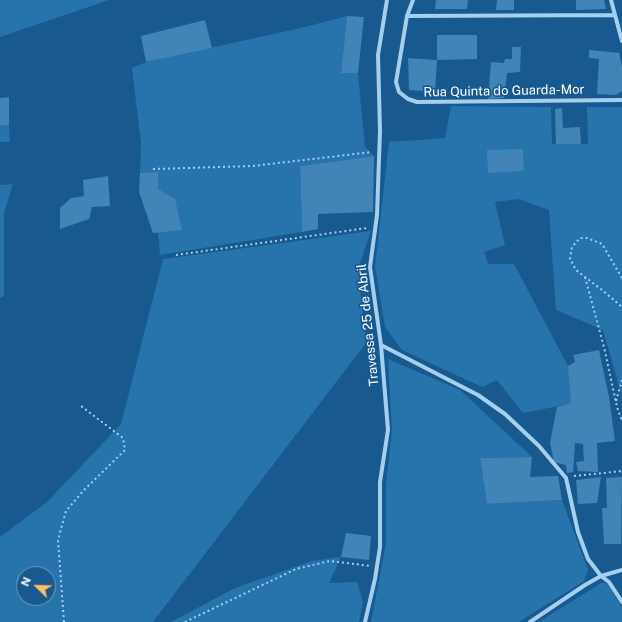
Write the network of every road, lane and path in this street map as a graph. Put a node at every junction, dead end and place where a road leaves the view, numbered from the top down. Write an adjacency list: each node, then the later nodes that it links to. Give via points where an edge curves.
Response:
1 (387, 0): 8 (street, Travessa 25 de Abril, via 378,55)
2 (413, 0): 5 (street)
3 (611, 0): 4 (street)
4 (614, 15): 5 (street); 6 (street)
5 (407, 16): 7 (street, Rua Quinta do Guarda-Mor, via 396,82 397,88 408,99 417,102)
6 (622, 42)
7 (622, 100)
8 (379, 151): 9 (path, via 253,166); 10 (street, Travessa 25 de Abril)
9 (153, 169)
10 (375, 227): 11 (path); 15 (street, Travessa 25 de Abril, via 370,267)
11 (176, 255)
12 (585, 277): 13 (path, via 576,270 570,259 572,247 580,238 602,244); 14 (path); 17 (path)
13 (622, 278)
14 (622, 307)
15 (381, 345): 21 (street, via 478,395 505,414 539,446); 22 (street, Travessa 25 de Abril, via 388,430 380,482 380,547)
16 (622, 380): 17 (path)
17 (616, 402): 19 (path)
18 (81, 406): 26 (path, via 124,438 124,450 66,511 58,540)
19 (622, 421)
20 (622, 471): 21 (path)
21 (566, 478): 24 (street, via 585,552)
22 (377, 567): 27 (path, via 330,561 296,569); 28 (street, Travessa 25 de Abril)
23 (622, 570): 24 (street)
24 (602, 576): 25 (street); 29 (street)
25 (622, 602)
26 (64, 622)
27 (185, 622)
28 (365, 622)
29 (530, 622)

